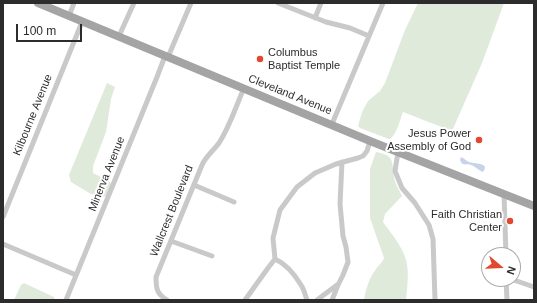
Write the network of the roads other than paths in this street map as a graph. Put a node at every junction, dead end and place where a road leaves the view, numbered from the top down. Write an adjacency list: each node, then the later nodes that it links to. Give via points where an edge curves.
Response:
1 (38, 3): 8 (main road, Cleveland Avenue)
2 (74, 3): 8 (street)
3 (134, 3): 11 (street)
4 (191, 3): 13 (street, Minerva Avenue)
5 (278, 3): 9 (street)
6 (320, 3): 9 (street)
7 (383, 3): 12 (street)
8 (69, 16): 10 (main road, Cleveland Avenue)
9 (315, 18): 12 (street)
10 (82, 22): 11 (main road, Cleveland Avenue); 23 (street, Kilbourne Avenue)
11 (119, 36): 13 (main road, Cleveland Avenue)
12 (369, 36): 15 (street)
13 (166, 57): 14 (main road, Cleveland Avenue); 29 (street, Minerva Avenue)
14 (244, 88): 15 (main road, Cleveland Avenue); 19 (street, Wallcrest Boulevard, via 224,135 204,160)
15 (332, 124): 16 (main road, Cleveland Avenue)
16 (370, 141): 17 (main road, Cleveland Avenue); 18 (street, via 363,156)
17 (398, 152): 20 (main road, Cleveland Avenue); 40 (street, via 395,171 402,188 429,226)
18 (342, 162): 28 (street, via 315,173 297,187 280,210 274,238); 31 (street, via 340,204 348,262)
19 (194, 185): 21 (street); 24 (street, Wallcrest Boulevard)
20 (504, 194): 22 (main road, Cleveland Avenue); 26 (street)
21 (234, 202)
22 (534, 206)
23 (3, 216)
24 (171, 241): 27 (street); 35 (street, Wallcrest Boulevard, via 156,277 156,287 160,296)
25 (3, 244): 29 (street)
26 (506, 247)
27 (212, 256)
28 (275, 259): 36 (street); 37 (street, via 290,271 302,286)
29 (76, 275): 34 (street, Minerva Avenue)
30 (521, 283): 33 (street)
31 (338, 285): 38 (street); 39 (street)
32 (506, 287): 41 (street)
33 (534, 288)
34 (66, 300)
35 (167, 300)
36 (245, 300)
37 (307, 300)
38 (316, 300)
39 (332, 300)
40 (435, 300)
41 (507, 300)

